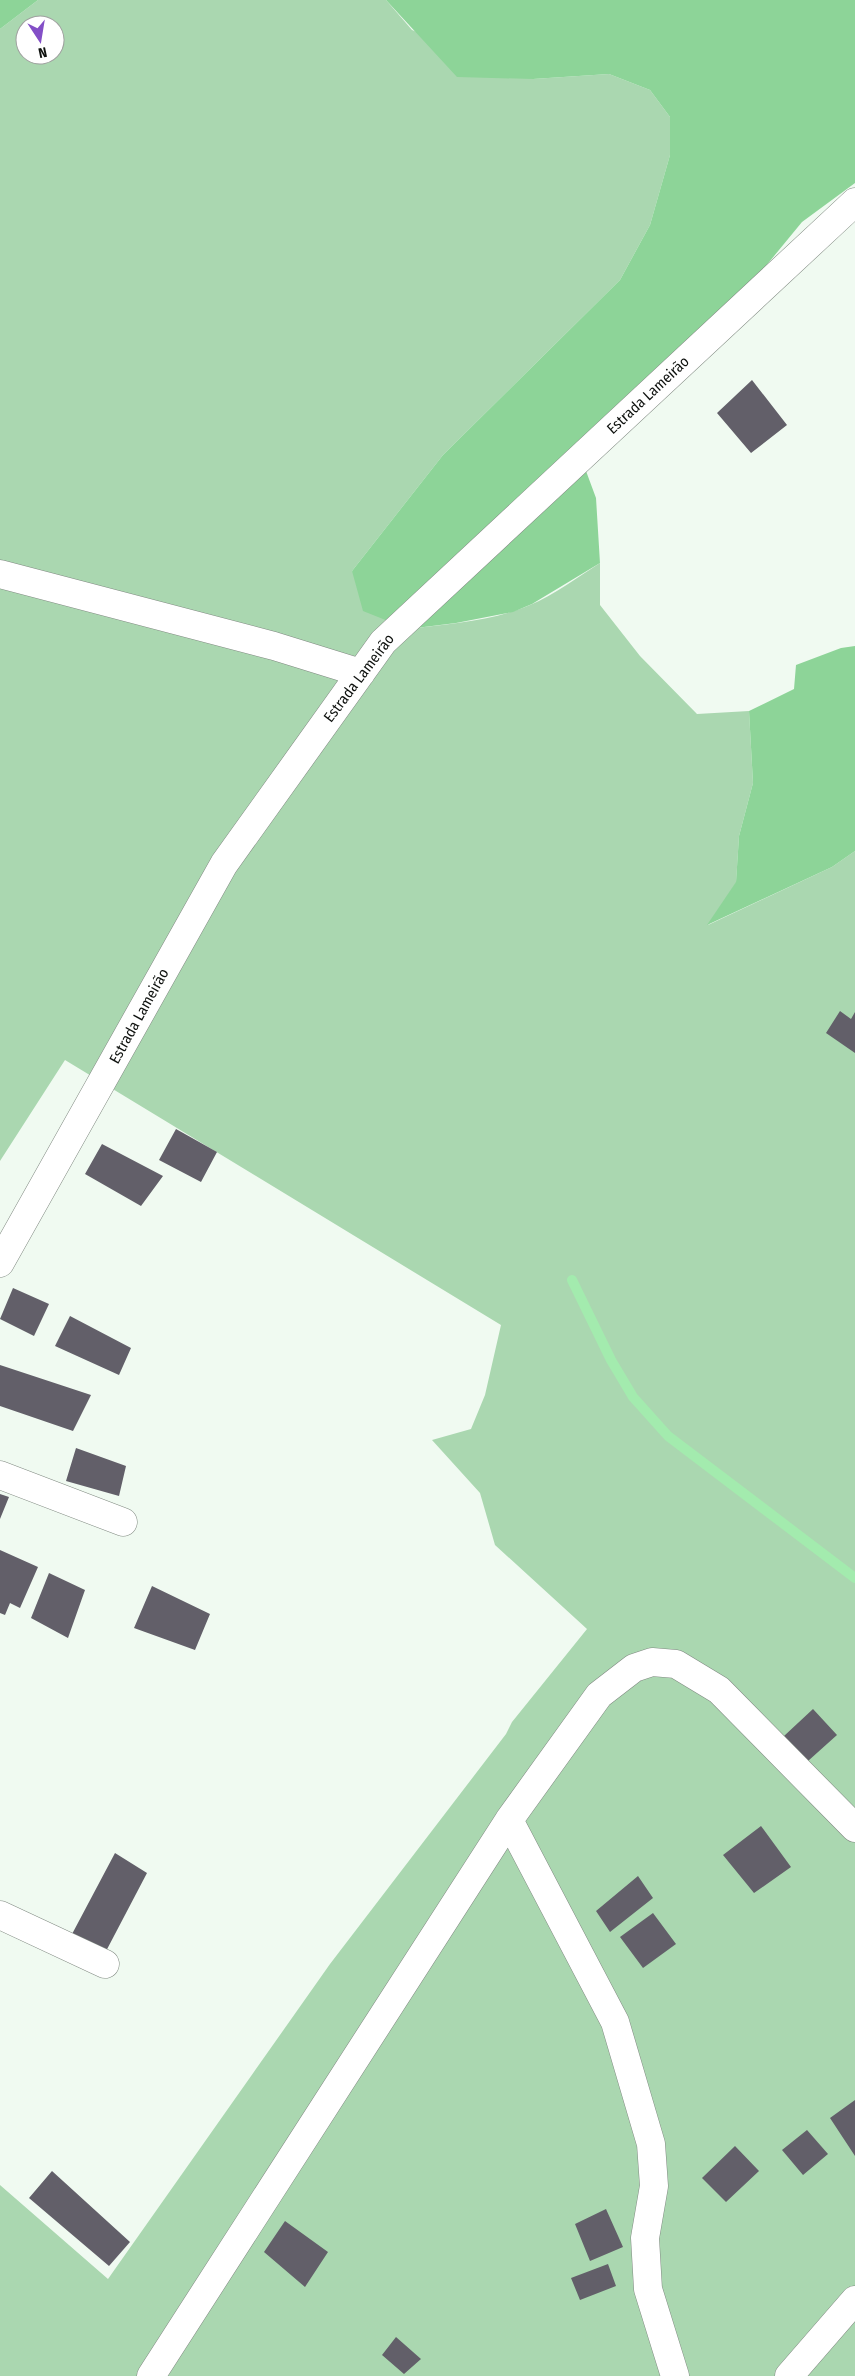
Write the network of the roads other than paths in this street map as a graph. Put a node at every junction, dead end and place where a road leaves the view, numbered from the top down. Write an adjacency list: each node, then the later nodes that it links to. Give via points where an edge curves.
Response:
1 (855, 202): 3 (street, Estrada Lameirão, via 382,642)
2 (0, 574): 3 (street, via 274,646)
3 (360, 673): 4 (street, Estrada Lameirão, via 224,864)
4 (0, 1263)
5 (0, 1476): 6 (street)
6 (123, 1522)
7 (509, 1820): 8 (street, via 599,1695 634,1668 652,1662 676,1664 719,1690); 12 (street); 13 (street, via 615,2022 643,2116 651,2144 654,2186 645,2238 648,2289)
8 (855, 1828)
9 (0, 1916): 10 (street)
10 (105, 1964)
11 (855, 2300): 14 (street)
12 (151, 2376)
13 (674, 2376)
14 (789, 2376)

